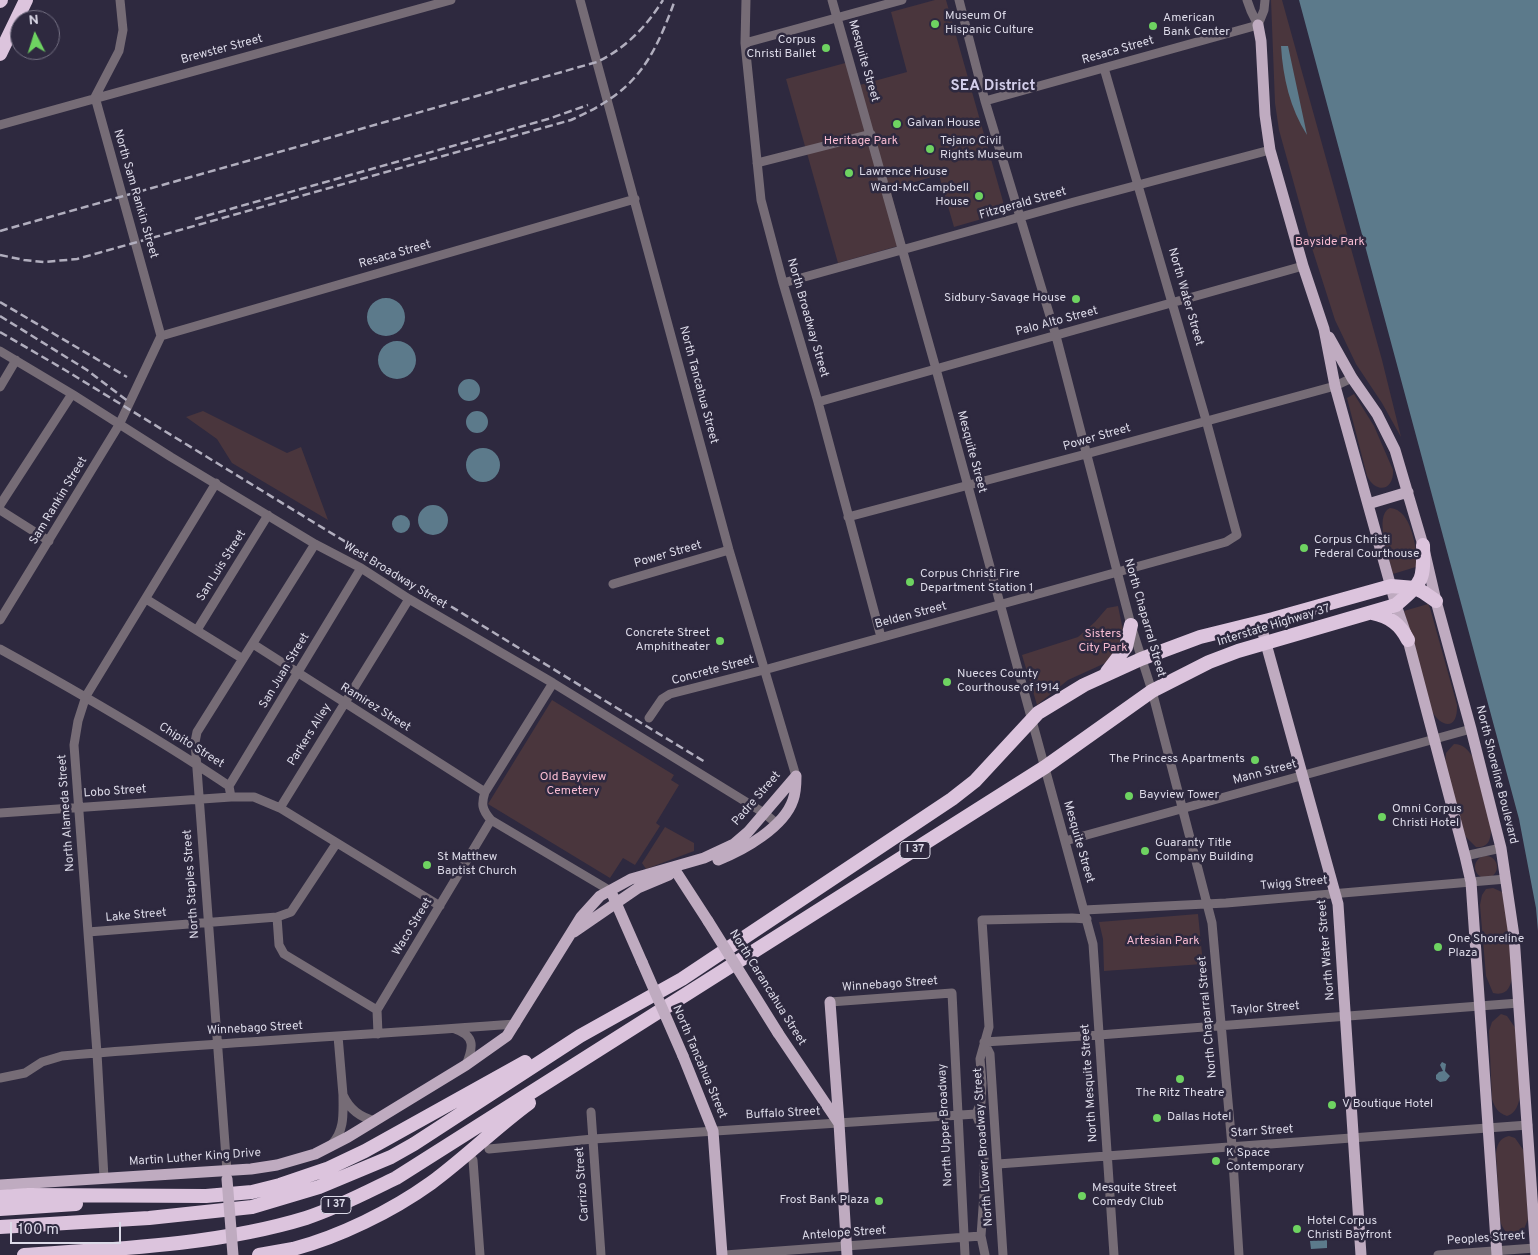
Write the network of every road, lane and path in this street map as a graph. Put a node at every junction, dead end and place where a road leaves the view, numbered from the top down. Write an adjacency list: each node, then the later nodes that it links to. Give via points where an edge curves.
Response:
1 (26, 0): 14 (highway)
2 (120, 0): 16 (street, via 123,30 119,52)
3 (452, 0): 16 (street, Brewster Street)
4 (580, 0): 23 (street, North Tancahua Street)
5 (746, 0): 13 (street, North Broadway Street)
6 (832, 0): 11 (street, Mesquite Street)
7 (902, 0): 11 (street)
8 (959, 0): 17 (street, North Chaparral Street)
9 (1247, 0): 12 (street, North Shoreline Boulevard)
10 (1265, 0): 12 (street, North Shoreline Boulevard)
11 (838, 18): 13 (street); 19 (street, Mesquite Street)
12 (1258, 25): 15 (street, Resaca Street); 20 (main road, North Shoreline Boulevard)
13 (745, 43): 21 (street, North Broadway Street)
14 (0, 54)
15 (1104, 68): 17 (street, Resaca Street); 22 (street, North Water Street)
16 (95, 98): 18 (street, Brewster Street); 30 (street, North Sam Rankin Street)
17 (986, 102): 24 (street, North Chaparral Street)
18 (0, 125)
19 (871, 134): 21 (street); 25 (street, Mesquite Street)
20 (1270, 150): 22 (street, Fitzgerald Street); 26 (main road, North Shoreline Boulevard)
21 (757, 163): 27 (street, North Broadway Street, via 761,200)
22 (1139, 184): 24 (street, Fitzgerald Street); 28 (street, North Water Street)
23 (635, 199): 30 (street, Resaca Street); 55 (street, North Tancahua Street)
24 (1019, 218): 25 (street, Fitzgerald Street); 31 (street, North Chaparral Street)
25 (902, 250): 27 (street, Fitzgerald Street); 34 (street, Mesquite Street)
26 (1303, 266): 28 (street, Palo Alto Street); 29 (main road, North Shoreline Boulevard)
27 (783, 284): 39 (street, North Broadway Street)
28 (1172, 303): 31 (street, Palo Alto Street); 40 (street, North Water Street)
29 (1324, 329): 35 (main road, North Shoreline Boulevard); 36 (main road, North Shoreline Boulevard)
30 (161, 336): 41 (street, Sam Rankin Street)
31 (1056, 336): 34 (street, Palo Alto Street); 42 (street, North Chaparral Street)
32 (0, 351): 33 (street, West Broadway Street)
33 (16, 360): 37 (street); 38 (street, West Broadway Street)
34 (936, 369): 39 (street, Palo Alto Street); 44 (street, Mesquite Street)
35 (1352, 378): 36 (street, Power Street); 45 (main road, North Shoreline Boulevard, via 1395,450)
36 (1335, 386): 40 (street, Power Street); 46 (main road, North Shoreline Boulevard)
37 (0, 387)
38 (72, 394): 41 (street, West Broadway Street); 47 (street)
39 (818, 402): 50 (street, North Broadway Street)
40 (1206, 420): 42 (street, Power Street); 51 (street, North Water Street)
41 (120, 425): 43 (street, West Broadway Street); 52 (street, Sam Rankin Street)
42 (1086, 454): 44 (street, Power Street); 57 (street, North Chaparral Street)
43 (216, 483): 49 (street, West Broadway Street); 61 (street, North Alameda Street)
44 (967, 486): 50 (street, Power Street); 64 (street, Mesquite Street)
45 (1408, 492): 46 (main road); 54 (main road, North Shoreline Boulevard)
46 (1368, 504): 59 (main road, North Shoreline Boulevard)
47 (0, 505)
48 (0, 510): 52 (street)
49 (268, 515): 53 (street, West Broadway Street); 70 (street, San Luis Street)
50 (848, 517): 71 (street, North Broadway Street)
51 (1237, 535): 57 (street, Belden Street, via 1226,542)
52 (49, 541): 67 (street, Sam Rankin Street)
53 (315, 544): 56 (street, West Broadway Street); 73 (street, North Staples Street)
54 (1423, 545): 60 (highway, Interstate Highway 37, via 1424,569); 63 (main road, North Shoreline Boulevard)
55 (729, 550): 58 (street, Power Street); 78 (street, North Tancahua Street)
56 (361, 568): 62 (street, West Broadway Street); 79 (street, San Juan Street)
57 (1117, 571): 64 (street, Belden Street); 69 (street, North Chaparral Street)
58 (613, 584)
59 (1391, 586): 60 (highway, Interstate Highway 37); 65 (main road, North Shoreline Boulevard); 68 (highway, Interstate Highway 37)
60 (1415, 588): 63 (highway, Interstate Highway 37); 65 (highway, Interstate Highway 37)
61 (146, 599): 70 (street); 83 (street, North Alameda Street)
62 (409, 599): 81 (street, West Broadway Street); 84 (street, Parkers Alley)
63 (1436, 602): 87 (main road, North Shoreline Boulevard)
64 (1000, 605): 71 (street, Belden Street); 86 (street, Mesquite Street)
65 (1396, 607): 66 (highway, Interstate Highway 37); 72 (main road, North Shoreline Boulevard)
66 (1372, 613): 72 (highway, via 1396,622); 74 (highway, Interstate Highway 37)
67 (0, 620)
68 (1260, 622): 74 (main road, North Water Street); 77 (highway, Interstate Highway 37, via 1200,637)
69 (1131, 625): 77 (street, North Chaparral Street); 80 (highway, via 1126,647)
70 (197, 630): 76 (street)
71 (881, 637): 78 (street, Belden Street)
72 (1408, 640): 88 (main road, North Shoreline Boulevard)
73 (253, 644): 76 (street, North Staples Street); 79 (street, Ramirez Street)
74 (1266, 644): 82 (highway, Interstate Highway 37, via 1209,662); 92 (main road, North Water Street)
75 (0, 648): 83 (street, Chipito Street)
76 (243, 659): 89 (street, North Staples Street, via 197,732)
77 (1141, 659): 80 (highway, Interstate Highway 37); 82 (street, North Chaparral Street)
78 (764, 670): 85 (street, Concrete Street, via 670,694 662,699); 91 (street, North Tancahua Street)
79 (298, 673): 84 (street, Ramirez Street); 93 (street, San Juan Street)
80 (1104, 676): 86 (highway, Interstate Highway 37, via 1084,684)
81 (553, 682): 94 (street); 101 (street, West Broadway Street)
82 (1152, 692): 90 (highway, Interstate Highway 37); 99 (street, North Chaparral Street)
83 (86, 696): 89 (street, Chipito Street); 97 (street, North Alameda Street, via 74,746)
84 (345, 704): 94 (street, Ramirez Street); 98 (street, Parkers Alley)
85 (649, 718)
86 (1034, 718): 90 (street, Mesquite Street); 135 (highway, I 37, via 975,781 952,799 682,979)
87 (1471, 729): 88 (street, Mann Street); 106 (main road, North Shoreline Boulevard)
88 (1433, 739): 92 (street, Mann Street); 107 (main road, North Shoreline Boulevard)
89 (197, 764): 93 (street, Chipito Street); 96 (street, North Staples Street)
90 (1045, 767): 104 (street, Mesquite Street); 138 (highway, I 37)
91 (796, 776): 101 (main road, Padre Street); 103 (main road, Padre Street, via 793,802)
92 (1302, 776): 99 (street, Mann Street); 112 (main road, North Water Street)
93 (229, 786): 95 (street, Chipito Street)
94 (485, 792): 102 (street, via 483,810)
95 (231, 797): 96 (street, Lobo Street); 98 (street, via 254,797)
96 (200, 798): 97 (street, Lobo Street); 119 (street, North Staples Street)
97 (79, 807): 100 (street, Lobo Street); 120 (street, North Alameda Street)
98 (280, 808): 105 (street)
99 (1182, 808): 104 (street, Mann Street); 114 (street, North Chaparral Street)
100 (0, 813)
101 (764, 813): 103 (street, West Broadway Street); 108 (main road, Padre Street, via 734,844)
102 (491, 820): 111 (street); 115 (street, Waco Street)
103 (776, 823): 108 (main road, Padre Street, via 739,850 709,863)
104 (1065, 841): 116 (street, Mesquite Street)
105 (336, 844): 115 (street); 117 (street, Lake Street, via 291,912)
106 (1501, 848): 107 (street); 109 (main road, North Shoreline Boulevard)
107 (1465, 856): 110 (main road, North Shoreline Boulevard)
108 (674, 870): 111 (main road, Padre Street, via 631,879); 113 (main road, Padre Street); 147 (main road, North Carancahua Street, bridge)
109 (1506, 879): 110 (street, Twigg Street); 124 (main road, North Shoreline Boulevard)
110 (1471, 882): 112 (street, Twigg Street); 125 (main road, North Shoreline Boulevard)
111 (609, 890): 113 (main road, North Tancahua Street); 121 (main road, Padre Street, via 590,905)
112 (1335, 893): 114 (street, Twigg Street); 127 (main road, North Water Street)
113 (617, 902): 121 (main road, Padre Street); 150 (main road, North Tancahua Street, bridge)
114 (1208, 904): 116 (street, Twigg Street); 129 (street, North Chaparral Street)
115 (440, 906): 126 (street, Waco Street)
116 (1086, 915): 118 (street, Twigg Street); 132 (street, North Mesquite Street, via 1093,944)
117 (276, 917): 119 (street, Lake Street); 126 (street, via 279,945 284,954)
118 (982, 920): 136 (street, North Lower Broadway Street, via 989,1027)
119 (208, 922): 120 (street, Lake Street); 137 (street, North Staples Street)
120 (88, 932): 139 (street, North Alameda Street)
121 (570, 934): 128 (main road, Padre Street)
122 (952, 993): 123 (street, Winnebago Street); 144 (street, North Upper Broadway)
123 (830, 1002): 147 (main road)
124 (1519, 1003): 125 (street, Taylor Street); 148 (main road, North Shoreline Boulevard)
125 (1480, 1006): 127 (street, Taylor Street); 149 (main road, North Shoreline Boulevard)
126 (377, 1010): 131 (street)
127 (1347, 1015): 129 (street, Taylor Street); 151 (main road, North Water Street)
128 (516, 1024): 130 (street, Winnebago Street); 134 (main road, Padre Street)
129 (1221, 1025): 132 (street, Taylor Street); 153 (street, North Chaparral Street)
130 (452, 1028): 131 (street, Winnebago Street); 140 (street, via 470,1039 472,1046)
131 (378, 1034): 133 (street, Winnebago Street)
132 (1099, 1035): 136 (street, Taylor Street); 156 (street, North Mesquite Street)
133 (338, 1036): 137 (street, Winnebago Street); 142 (street)
134 (506, 1036): 140 (main road, Martin Luther King Drive)
135 (580, 1036): 162 (highway, via 544,1052 327,1169 252,1192); 165 (highway, I 37, via 414,1144 320,1188 252,1207)
136 (984, 1042): 145 (street, via 980,1059 981,1102); 158 (street, North Lower Broadway Street, via 990,1054)
137 (217, 1043): 139 (street, Winnebago Street); 159 (street, North Staples Street)
138 (601, 1048): 171 (highway, I 37, via 396,1178 307,1217 269,1228 207,1239); 174 (highway, via 449,1169 392,1207 353,1228 294,1249)
139 (97, 1053): 141 (street, Winnebago Street, via 62,1056 25,1072); 160 (street, North Alameda Street)
140 (466, 1065): 146 (main road, Martin Luther King Drive)
141 (0, 1078)
142 (343, 1095): 146 (street, via 357,1114); 154 (street, via 342,1126)
143 (591, 1112): 152 (street, Carrizo Street)
144 (958, 1114): 145 (street, Buffalo Street); 147 (street, Buffalo Street); 167 (street, North Upper Broadway)
145 (976, 1114): 166 (street, via 984,1151)
146 (375, 1121): 154 (main road, Martin Luther King Drive)
147 (839, 1123): 150 (street, Buffalo Street); 168 (main road)
148 (1528, 1125): 149 (street, Starr Street); 169 (main road, North Shoreline Boulevard)
149 (1489, 1128): 151 (street, Starr Street); 170 (main road, North Shoreline Boulevard)
150 (713, 1131): 152 (street, Buffalo Street); 177 (main road, North Tancahua Street)
151 (1354, 1138): 153 (street, Starr Street); 183 (main road, North Water Street)
152 (593, 1139): 155 (street, Buffalo Street); 176 (street, Carrizo Street)
153 (1232, 1146): 156 (street, Starr Street); 182 (street, North Chaparral Street)
154 (330, 1147): 159 (main road, Martin Luther King Drive, via 277,1165)
155 (489, 1149)
156 (1107, 1155): 158 (street, Starr Street); 181 (street, North Mesquite Street)
157 (473, 1160): 175 (street)
158 (998, 1164): 180 (street, North Lower Broadway Street)
159 (227, 1175): 160 (main road, Martin Luther King Drive); 173 (main road, North Staples Street, bridge)
160 (104, 1178): 161 (main road, Martin Luther King Drive)
161 (0, 1185)
162 (206, 1196): 163 (highway); 164 (highway)
163 (0, 1197)
164 (0, 1209)
165 (0, 1227)
166 (980, 1236): 167 (street); 179 (street)
167 (964, 1237): 168 (street, Antelope Street); 178 (street, North Upper Broadway)
168 (846, 1251): 177 (street, Antelope Street)
169 (1536, 1252): 170 (street, Peoples Street)
170 (1497, 1253): 184 (street, Peoples Street)
171 (46, 1254): 172 (highway, I 37)
172 (24, 1255)
173 (233, 1255)
174 (259, 1255)
175 (480, 1255)
176 (601, 1255)
177 (724, 1255)
178 (965, 1255)
179 (985, 1255)
180 (1003, 1255)
181 (1114, 1255)
182 (1239, 1255)
183 (1362, 1255)
184 (1438, 1255)

